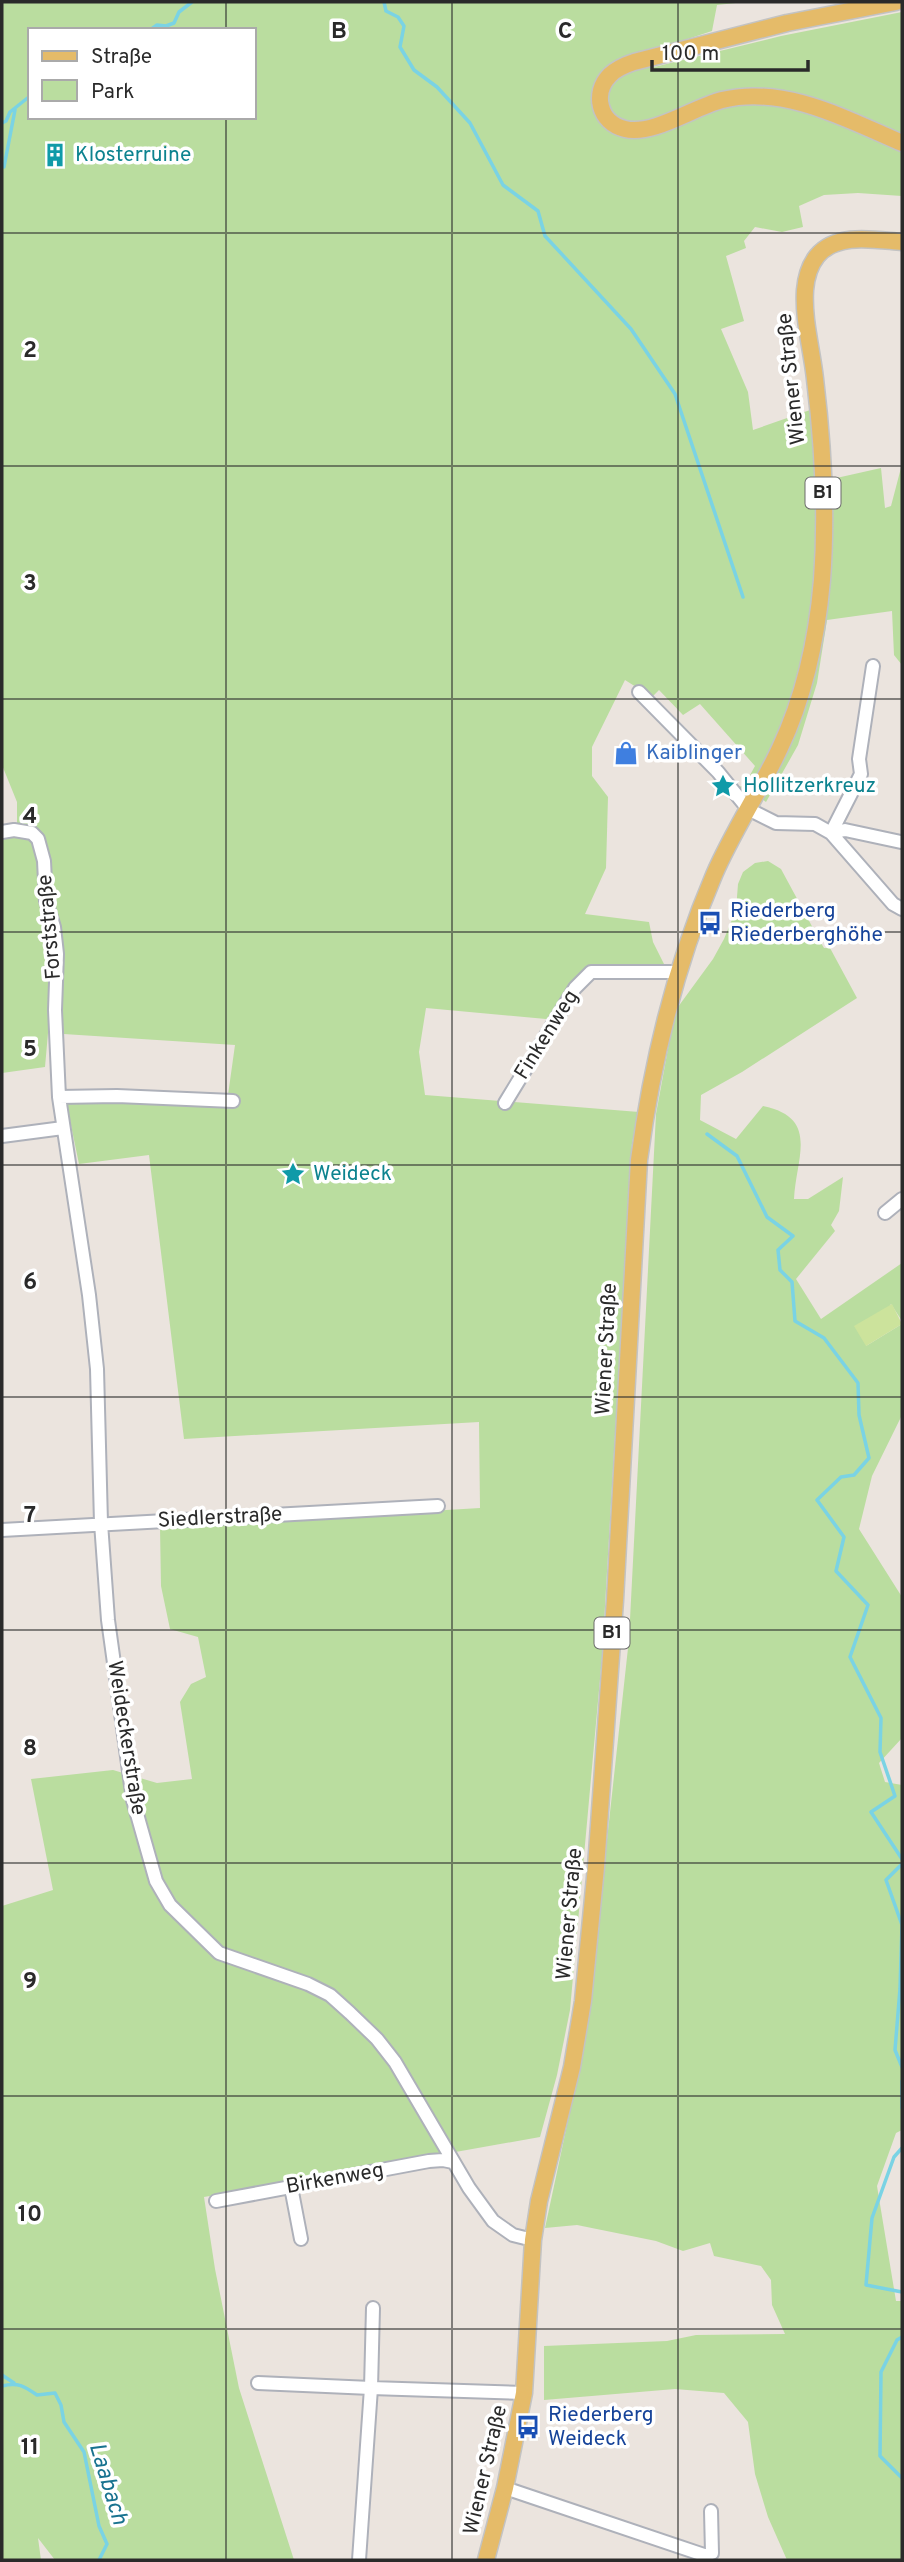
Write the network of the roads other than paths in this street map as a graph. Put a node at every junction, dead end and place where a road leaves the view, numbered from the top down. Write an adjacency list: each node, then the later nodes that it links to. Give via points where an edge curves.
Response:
1 (896, 2): 2 (main road, via 788,23 634,62 608,77 600,99 610,121 636,130 726,99 777,98 822,110)
2 (902, 143)
3 (902, 242): 6 (main road, Wiener Straße / B1, via 838,243 819,253 807,276 805,301 823,485 819,611 796,710)
4 (873, 667): 8 (street, via 859,759 862,774)
5 (639, 692): 6 (street)
6 (748, 809): 8 (street, via 776,823 815,824); 11 (main road, Wiener Straße / B1, via 715,873)
7 (2, 832): 12 (street, Forststraße, via 32,833 44,861 46,901 57,954)
8 (831, 832): 9 (street, via 845,830); 10 (street)
9 (901, 842)
10 (902, 909)
11 (678, 972): 14 (street, Finkenweg, via 591,972 575,988); 26 (main road, Wiener Straße / B1, via 649,1093 639,1160 615,1600 583,2001)
12 (59, 1097): 13 (street); 15 (street, Weideckerstraße)
13 (233, 1101)
14 (505, 1103)
15 (63, 1128): 16 (street); 20 (street, Weideckerstraße, via 97,1369)
16 (2, 1136)
17 (902, 1199): 18 (street)
18 (886, 1213)
19 (438, 1506): 20 (street, Siedlerstraße)
20 (101, 1523): 21 (street, Siedlerstraße); 22 (street, Weideckerstraße, via 108,1620 133,1800 163,1897 219,1953 308,1984 350,2013 395,2062)
21 (2, 1530)
22 (453, 2162): 23 (street, Birkenweg, via 429,2161); 26 (street, Weideckerstraße, via 493,2221 513,2235)
23 (291, 2187): 24 (street, Birkenweg); 25 (street)
24 (216, 2201)
25 (301, 2239)
26 (533, 2240): 30 (main road, Wiener Straße / B1)
27 (373, 2308): 29 (street)
28 (258, 2383): 29 (street)
29 (371, 2388): 30 (street); 33 (street)
30 (524, 2393): 31 (main road, Wiener Straße / B1)
31 (505, 2488): 32 (street, via 704,2556 712,2553); 34 (main road, Wiener Straße / B1)
32 (711, 2511)
33 (359, 2560)
34 (486, 2560)

